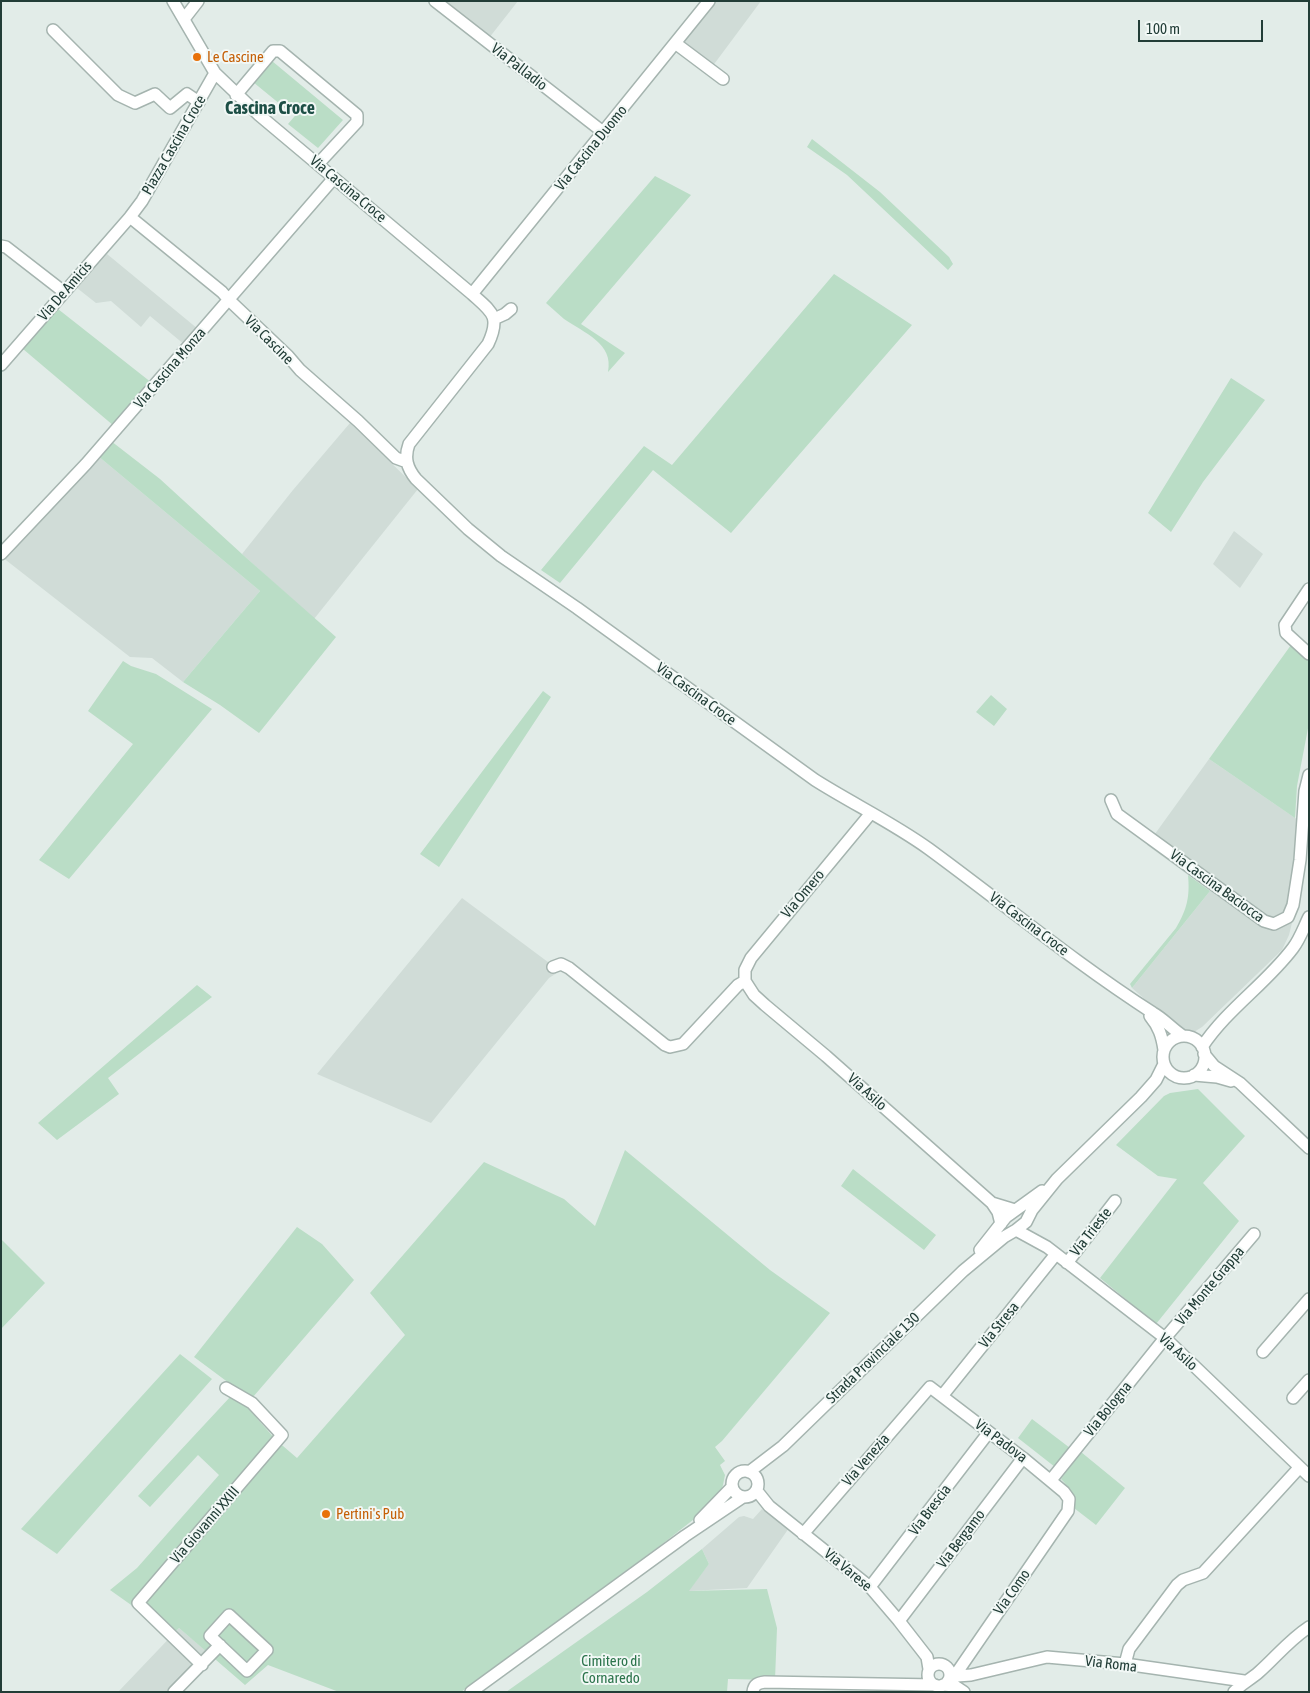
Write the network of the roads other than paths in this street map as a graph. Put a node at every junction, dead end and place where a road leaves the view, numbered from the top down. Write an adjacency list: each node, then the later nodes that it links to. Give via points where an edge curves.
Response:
1 (173, 1): 5 (street, Via Cascina Croce)
2 (198, 1): 5 (street)
3 (435, 1): 12 (street, Via Palladio)
4 (709, 1): 7 (street, Via Cascina Duomo)
5 (184, 19): 8 (street, Via Cascina Croce)
6 (53, 30): 11 (street, via 118,94 135,103 155,94 170,108 187,94)
7 (675, 43): 9 (street); 12 (street, Via Cascina Duomo)
8 (216, 72): 10 (street, Via Cascina Croce); 11 (street, Piazza Cascina Croce)
9 (723, 79)
10 (236, 95): 13 (street, Via Cascina Croce); 13 (street, via 273,51 280,51 357,115 357,122)
11 (199, 102): 15 (street, Piazza Cascina Croce)
12 (603, 132): 18 (street, Via Cascina Duomo)
13 (318, 164): 14 (street, Via Cascina Croce)
14 (334, 178): 18 (street, Via Cascina Croce); 19 (street, Via Cascina Monza)
15 (130, 217): 17 (street, Via De Amicis); 19 (street, Via Cascine)
16 (1, 246): 17 (street)
17 (64, 292): 22 (street, Via De Amicis)
18 (472, 294): 21 (street, Via Cascina Croce)
19 (228, 300): 23 (street, Via Cascine, via 396,458); 24 (street, Via Cascina Monza, via 86,464)
20 (511, 309): 21 (street)
21 (494, 319): 23 (street, via 495,327 488,344 409,444)
22 (1, 365)
23 (407, 462): 29 (street, Via Cascina Croce, via 410,471 422,484 501,556 800,770)
24 (1, 554)
25 (1309, 589): 26 (street, via 1285,625 1286,633)
26 (1309, 654)
27 (1309, 775): 28 (street, Via Cascina Baciocca, via 1293,905 1288,917 1274,924 1264,921 1117,814)
28 (1111, 800)
29 (871, 813): 32 (street, Via Omero, via 751,958 745,970); 33 (street, Via Cascina Croce, via 927,847)
30 (1309, 917): 34 (street, via 1293,948)
31 (553, 968): 32 (street, via 561,964 569,968 670,1047 684,1044)
32 (745, 981): 46 (street, Via Asilo, via 765,1005)
33 (1142, 1007): 35 (street, Via Cascina Croce, via 1154,1013 1172,1030); 36 (street, Via Cascina Croce, via 1157,1025)
34 (1230, 1012): 35 (street, via 1204,1031); 37 (street)
35 (1187, 1036): 36 (street, via 1171,1040); 37 (street, via 1199,1043)
36 (1164, 1050): 38 (street)
37 (1203, 1051): 39 (street, via 1202,1066); 41 (street, via 1214,1066)
38 (1164, 1064): 40 (street); 42 (street, Strada Provinciale 130, via 1156,1080)
39 (1194, 1075): 40 (street, Strada Provinciale 130); 41 (street)
40 (1175, 1076): 42 (street, Strada Provinciale 130)
41 (1240, 1083): 43 (street)
42 (1141, 1097): 44 (street, Strada Provinciale 130)
43 (1309, 1148)
44 (1057, 1180): 47 (street, Strada Provinciale 130); 48 (street, Strada Provinciale 130, via 1036,1204)
45 (1115, 1201): 54 (street, Via Trieste)
46 (992, 1203): 47 (street, Via Asilo); 49 (street, Via Asilo)
47 (1015, 1210): 49 (street, Strada Provinciale 130)
48 (1029, 1218): 50 (street, Strada Provinciale 130); 52 (street, Via Asilo, via 1033,1230)
49 (1001, 1224): 55 (street, Strada Provinciale 130)
50 (1016, 1230): 52 (street, Via Asilo); 55 (street, Strada Provinciale 130)
51 (1254, 1234): 57 (street, Via Monte Grappa)
52 (1047, 1247): 53 (street, Via Asilo)
53 (1056, 1254): 54 (street, Via Asilo); 62 (street, Via Stresa)
54 (1067, 1263): 57 (street, Via Asilo)
55 (963, 1270): 65 (street, Strada Provinciale 130)
56 (1309, 1299): 58 (street)
57 (1165, 1338): 67 (street, Via Asilo); 70 (street, Via Bologna)
58 (1263, 1352)
59 (1309, 1380): 63 (street)
60 (930, 1387): 62 (street, Via Padova); 74 (street, Via Venezia)
61 (226, 1388): 83 (street, Via Giovanni XXIII, via 252,1403 282,1434 138,1603)
62 (942, 1396): 64 (street, Via Padova)
63 (1293, 1398)
64 (989, 1432): 66 (street, Via Padova); 76 (street, Via Brescia)
65 (784, 1446): 68 (street, Strada Provinciale 130); 72 (street, Strada Provinciale 130)
66 (1023, 1458): 70 (street, Via Padova); 77 (street, Via Bergamo)
67 (1299, 1468): 69 (street, Via Asilo); 82 (street, via 1203,1573 1177,1585 1129,1649)
68 (749, 1472): 71 (street, via 736,1474); 72 (street, via 755,1476)
69 (1309, 1476)
70 (1051, 1480): 73 (street, Via Padova)
71 (732, 1487): 72 (street, via 736,1494); 75 (street)
72 (752, 1492): 74 (street, Via Varese, via 761,1504 769,1506); 75 (street)
73 (1068, 1499): 81 (street, Via Como, via 1068,1511)
74 (803, 1534): 76 (street, Via Varese)
75 (685, 1536): 90 (street)
76 (870, 1587): 77 (street, Via Varese)
77 (899, 1621): 80 (street, Via Varese)
78 (1309, 1627): 88 (street, via 1289,1642)
79 (220, 1645): 79 (street, via 210,1636 229,1616 267,1650 248,1671); 83 (street)
80 (917, 1645): 84 (street, Via Varese, via 927,1657); 86 (street, Via Varese)
81 (965, 1660): 85 (street, via 968,1670); 86 (street, Via Como)
82 (1125, 1664): 85 (street, Via Roma, via 1047,1657); 88 (street, Via Roma)
83 (202, 1665): 89 (street)
84 (928, 1671): 86 (street, Via Varese, via 929,1680); 86 (street, via 935,1664); 87 (street)
85 (975, 1674): 86 (street, Via Roma); 92 (street, via 965,1682)
86 (945, 1677): 87 (street, Via Roma); 92 (street)
87 (913, 1686): 91 (street, Via Roma, via 768,1682 758,1683)
88 (1246, 1687): 93 (street)
89 (174, 1692)
90 (471, 1692)
91 (753, 1692)
92 (964, 1692)
93 (1234, 1692)

